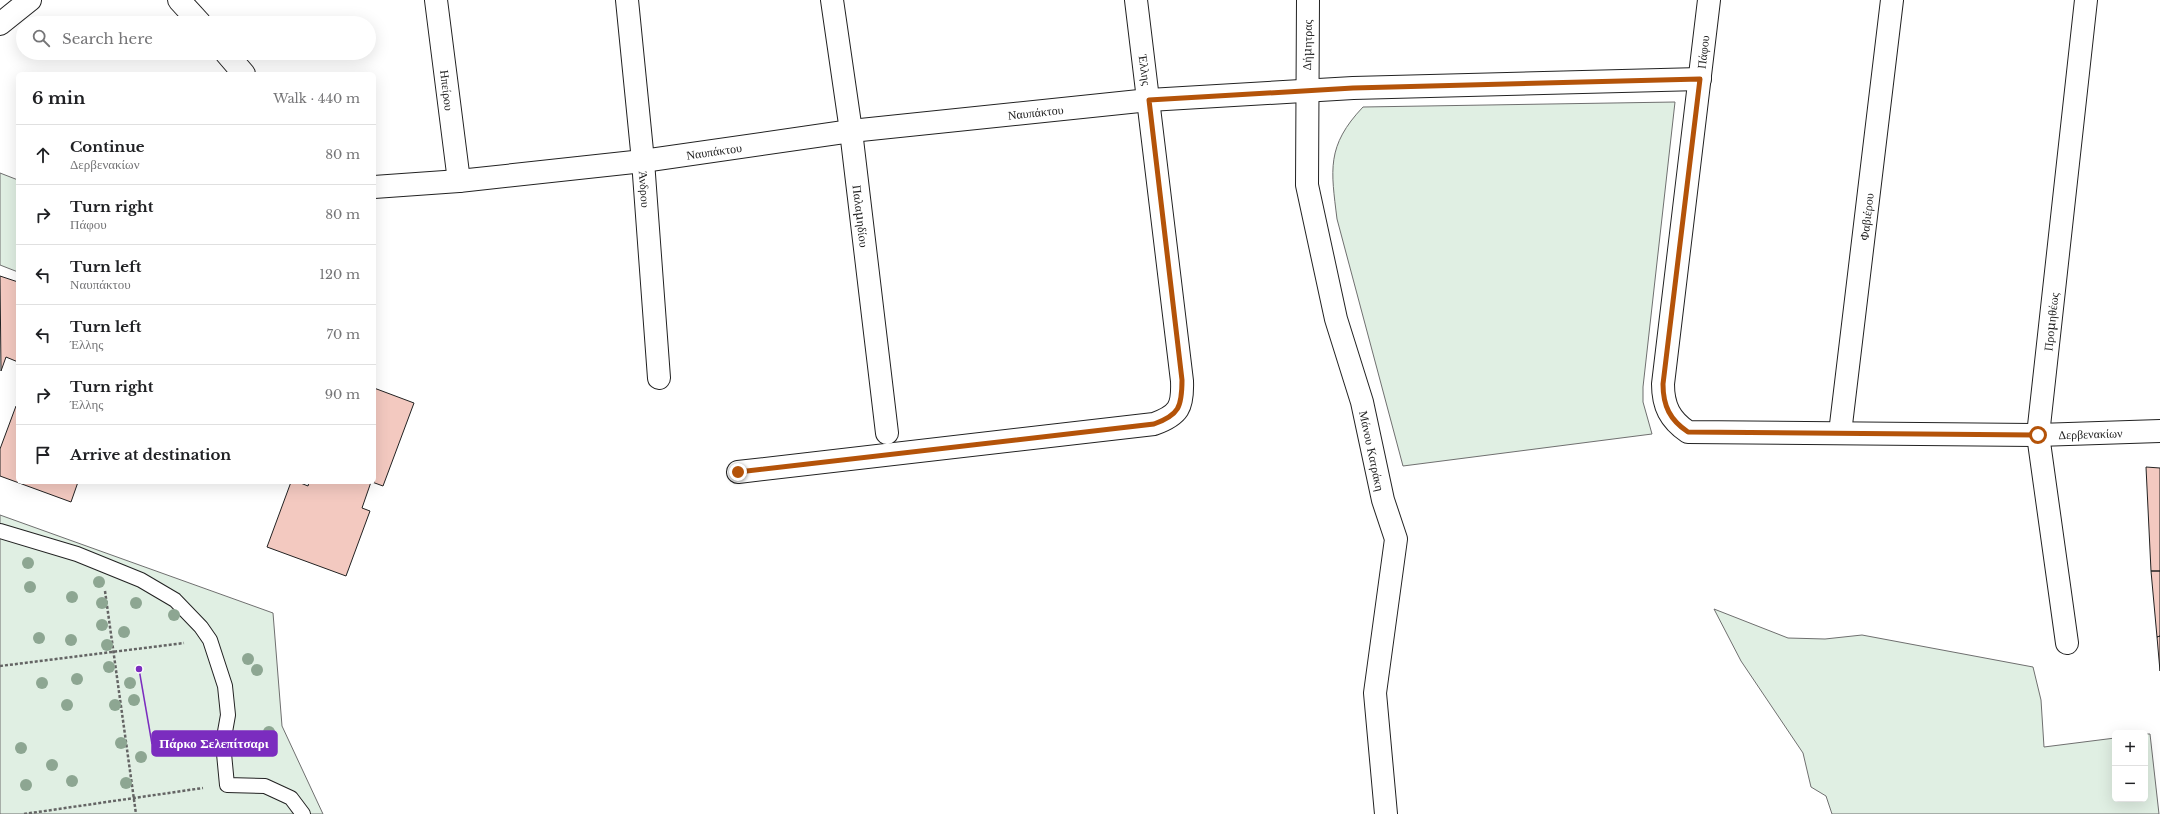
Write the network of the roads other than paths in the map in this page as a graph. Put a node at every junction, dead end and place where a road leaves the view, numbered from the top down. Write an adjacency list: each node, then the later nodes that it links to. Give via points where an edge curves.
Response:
1 (30, 0): 12 (street)
2 (179, 0): 11 (street)
3 (436, 0): 20 (street, Ηπείρου)
4 (627, 0): 19 (street, Άνδρου)
5 (832, 0): 18 (street, Παλαμηδίου)
6 (1136, 0): 17 (street, Έλλης)
7 (1308, 0): 16 (street, Δήμητρας)
8 (1709, 0): 15 (street, Πάφου)
9 (1892, 0): 26 (street, Φαβιέρου)
10 (2086, 0): 27 (street, Προμηθέως)
11 (194, 16)
12 (0, 24)
13 (232, 60): 14 (street)
14 (242, 72)
15 (1700, 79): 16 (street, Ναυπάκτου); 23 (street, Πάφου, via 1663,384 1664,403)
16 (1306, 90): 17 (street, Ναυπάκτου); 32 (street, Μάνου Κατράκη, via 1307,185 1336,318 1362,402 1383,500 1396,539 1375,693)
17 (1149, 100): 18 (street, Ναυπάκτου); 28 (street, Έλλης, via 1182,380 1182,396 1178,410 1168,419 1154,424)
18 (852, 131): 19 (street, Ναυπάκτου); 25 (street, Παλαμηδίου)
19 (643, 161): 20 (street, Ναυπάκτου); 22 (street, Άνδρου)
20 (459, 181): 21 (street, Ναυπάκτου)
21 (376, 186)
22 (659, 378)
23 (1669, 413): 26 (street, Δερβενακίων, via 1679,426 1688,432)
24 (2160, 431): 27 (street, Δερβενακίων)
25 (887, 433)
26 (1840, 433): 27 (street, Δερβενακίων)
27 (2038, 435): 30 (street, Προμηθέως)
28 (738, 472)
29 (0, 531): 31 (lane, via 101,563 141,580 175,600 210,640 225,686 228,715 223,743 227,785 265,786 291,798)
30 (2067, 643)
31 (303, 814)
32 (1386, 814)

